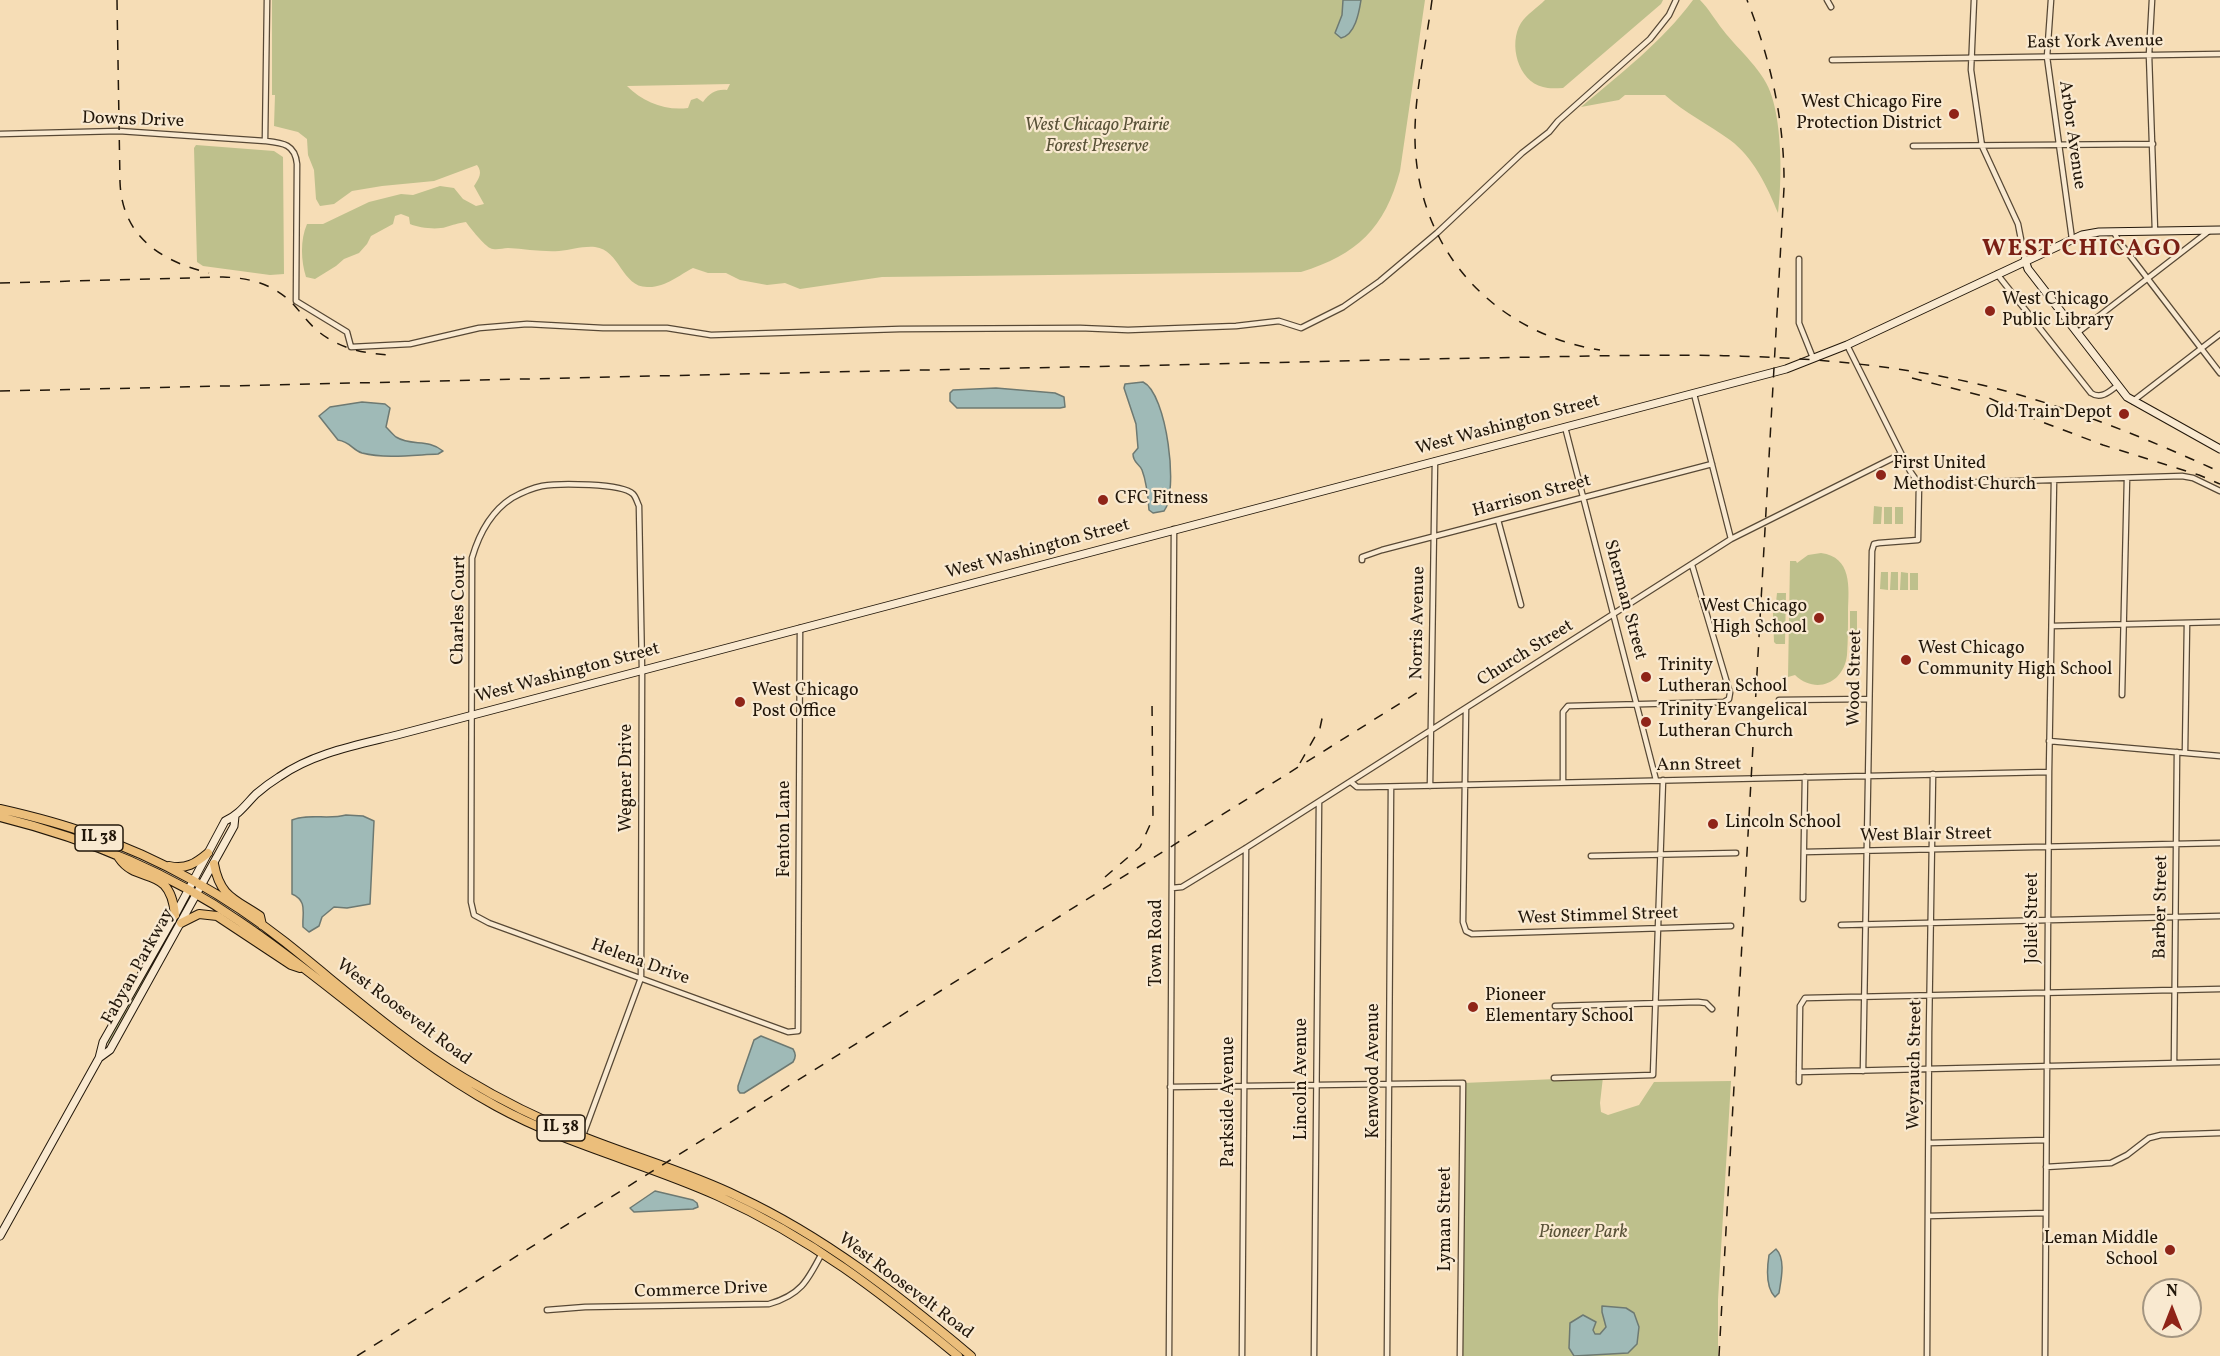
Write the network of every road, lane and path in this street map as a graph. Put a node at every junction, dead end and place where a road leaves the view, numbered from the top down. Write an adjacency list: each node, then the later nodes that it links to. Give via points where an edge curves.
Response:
1 (267, 0): 14 (street)
2 (1676, 0): 14 (street, Downs Drive, via 1670,15 1650,39 1437,233 1367,291 1301,328 1280,321 1128,330 911,329 711,335 667,328 519,324 479,328 410,344 351,346 347,332 296,301 296,156 288,145)
3 (1827, 0): 7 (street)
4 (1974, 0): 11 (street)
5 (2051, 0): 10 (street, Arbor Avenue)
6 (2152, 0): 9 (street)
7 (1831, 7)
8 (2220, 54): 9 (street, East York Avenue)
9 (2150, 55): 10 (street, East York Avenue); 15 (street)
10 (2047, 57): 11 (street, East York Avenue); 16 (street, Arbor Avenue)
11 (1971, 58): 12 (street, East York Avenue); 18 (street)
12 (1832, 60)
13 (0, 134): 14 (street, Downs Drive, via 119,131)
14 (266, 141)
15 (2153, 144): 16 (street); 22 (street)
16 (2059, 145): 18 (street); 23 (street, Arbor Avenue)
17 (1912, 146): 18 (street)
18 (1982, 146): 25 (street, via 2018,224)
19 (2220, 230): 20 (main road, West Washington Street)
20 (2210, 231): 22 (main road, West Washington Street); 27 (street)
21 (2114, 232): 22 (main road, West Washington Street); 23 (main road, West Washington Street); 27 (street)
22 (2155, 232)
23 (2072, 239): 25 (main road, West Washington Street)
24 (1799, 260): 32 (street, via 1799,323)
25 (2025, 260): 26 (main road, West Washington Street); 28 (main road)
26 (1997, 273): 30 (main road, West Washington Street); 34 (street, via 2091,393 2103,396)
27 (2147, 279): 28 (street); 31 (street)
28 (2077, 333): 34 (main road)
29 (2220, 334): 31 (street)
30 (1847, 345): 32 (main road, West Washington Street); 39 (street)
31 (2201, 348): 33 (street); 36 (street)
32 (1813, 358): 35 (main road, West Washington Street)
33 (2220, 373)
34 (2118, 385): 36 (main road)
35 (1694, 394): 37 (main road, West Washington Street); 41 (street)
36 (2133, 402): 38 (main road)
37 (1565, 427): 40 (main road, West Washington Street); 47 (street, Sherman Street)
38 (2219, 448)
39 (1901, 454): 44 (street); 51 (street, Church Street)
40 (1435, 461): 49 (main road, West Washington Street); 50 (street, Norris Avenue)
41 (1712, 464): 47 (street, Harrison Street); 51 (street)
42 (2127, 478): 43 (street); 46 (street, via 2187,477); 58 (street)
43 (2054, 480): 44 (street); 59 (street, Joliet Street)
44 (1919, 484): 63 (street, Wood Street, via 1918,540 1872,547)
45 (543, 485): 61 (street, Wegner Drive, via 611,485 634,494 639,506); 67 (street, Charles Court, via 506,503 478,536 472,558)
46 (2220, 491)
47 (1583, 498): 48 (street, Harrison Street); 55 (street, Sherman Street)
48 (1497, 520): 50 (street, Harrison Street); 54 (street)
49 (1174, 529): 60 (main road, West Washington Street); 104 (street, Town Road)
50 (1434, 537): 52 (street, Harrison Street, via 1382,550); 68 (street, Norris Avenue)
51 (1731, 539): 53 (street, Church Street)
52 (1362, 560)
53 (1692, 565): 55 (street, Church Street); 65 (street, via 1729,699)
54 (1521, 605)
55 (1614, 615): 65 (street, Sherman Street); 66 (street, Church Street)
56 (2220, 622): 57 (street)
57 (2187, 623): 58 (street); 71 (street)
58 (2124, 624): 59 (street); 62 (street)
59 (2052, 626): 69 (street, Joliet Street)
60 (800, 628): 61 (main road, West Washington Street); 130 (street, Fenton Lane)
61 (642, 670): 67 (main road, West Washington Street); 121 (street, Wegner Drive)
62 (2122, 695)
63 (1869, 699): 64 (street); 75 (street, Wood Street)
64 (1779, 700)
65 (1637, 704): 77 (street, Sherman Street); 80 (street, via 1566,707)
66 (1466, 708): 68 (street, Church Street); 81 (street)
67 (472, 715): 86 (main road, West Washington Street, via 306,762 267,785); 109 (street, Charles Court)
68 (1432, 730): 79 (street, Church Street); 82 (street, Norris Avenue)
69 (2049, 741): 70 (street); 73 (street, Joliet Street)
70 (2177, 752): 71 (street); 89 (street, Barber Street)
71 (2185, 752): 72 (street)
72 (2220, 756)
73 (2049, 772): 74 (street, Ann Street); 90 (street, Joliet Street)
74 (1933, 774): 75 (street, Ann Street); 92 (street, Weyrauch Street)
75 (1868, 776): 76 (street, Ann Street); 93 (street, Wood Street)
76 (1805, 777): 78 (street, Ann Street); 94 (street)
77 (1656, 780): 78 (street, Ann Street); 80 (street, Ann Street)
78 (1663, 780): 97 (street)
79 (1351, 782): 83 (street, Ann Street, via 1357,787); 84 (street, Church Street)
80 (1563, 782): 81 (street, Ann Street)
81 (1465, 785): 82 (street, Ann Street); 119 (street, West Stimmel Street, via 1466,931 1472,934)
82 (1430, 786): 83 (street, Ann Street)
83 (1391, 787): 140 (street, Kenwood Avenue)
84 (1319, 802): 91 (street, Church Street); 141 (street, Lincoln Avenue)
85 (0, 809): 100 (main road, West Roosevelt Road / IL 38, via 95,836)
86 (235, 816): 95 (main road, West Washington Street, via 225,821); 101 (main road, West Washington Street, via 234,826)
87 (0, 817): 98 (main road, West Roosevelt Road / IL 38)
88 (2220, 843): 89 (street, West Blair Street)
89 (2176, 844): 90 (street, West Blair Street); 111 (street, Barber Street)
90 (2048, 847): 92 (street, West Blair Street); 112 (street, Joliet Street)
91 (1246, 848): 104 (street, Church Street, via 1182,887); 142 (street, Parkside Avenue)
92 (1933, 849): 93 (street, West Blair Street); 113 (street, Weyrauch Street)
93 (1867, 851): 94 (street, West Blair Street); 115 (street, Wood Street)
94 (1804, 852): 107 (street)
95 (208, 853): 100 (main road, via 185,867); 102 (main road, West Washington Street)
96 (1736, 853): 97 (street)
97 (1661, 855): 99 (street); 119 (street)
98 (118, 856): 105 (main road, West Roosevelt Road / IL 38); 108 (main road, via 123,864 164,885 173,897)
99 (1592, 856)
100 (153, 861): 102 (main road, West Roosevelt Road / IL 38)
101 (214, 864): 103 (main road, West Washington Street); 116 (main road, via 217,880 225,891 260,916)
102 (192, 882): 103 (main road, West Roosevelt Road / IL 38); 105 (main road, West Washington Street)
103 (202, 887): 106 (main road, Fabyan Parkway); 116 (main road, West Roosevelt Road / IL 38)
104 (1172, 888): 143 (street, Town Road)
105 (188, 890): 106 (main road, West Roosevelt Road / IL 38); 108 (main road, Fabyan Parkway)
106 (197, 895): 114 (main road, Fabyan Parkway); 120 (main road, West Roosevelt Road / IL 38)
107 (1803, 899)
108 (175, 915): 131 (main road, Fabyan Parkway, via 103,1041)
109 (474, 915): 121 (street, Helena Drive)
110 (2220, 916): 111 (street)
111 (2175, 917): 112 (street); 123 (street, Barber Street)
112 (2048, 920): 113 (street); 124 (street, Joliet Street)
113 (1932, 922): 115 (street); 125 (street, Weyrauch Street)
114 (181, 923): 120 (main road, via 199,914 217,916 291,965); 131 (main road, Fabyan Parkway, via 110,1050)
115 (1864, 923): 117 (street); 126 (street, Wood Street)
116 (262, 925): 146 (main road, West Roosevelt Road / IL 38, via 424,1052)
117 (1841, 925)
118 (1731, 927): 119 (street, West Stimmel Street)
119 (1658, 928): 127 (street)
120 (305, 969): 146 (main road, West Roosevelt Road / IL 38, via 421,1059 464,1087 532,1124)
121 (641, 978): 130 (street, Helena Drive, via 788,1032); 146 (street, Wegner Drive)
122 (2220, 989): 123 (street)
123 (2175, 990): 124 (street); 133 (street, Barber Street)
124 (2047, 993): 125 (street); 134 (street, Joliet Street)
125 (1930, 996): 126 (street); 135 (street, Weyrauch Street)
126 (1865, 997): 136 (street, Wood Street); 137 (street, via 1802,1000)
127 (1656, 1003): 128 (street); 129 (street, via 1706,1003); 138 (street, via 1653,1075)
128 (1555, 1006)
129 (1712, 1009)
130 (798, 1030)
131 (99, 1058): 151 (main road, Fabyan Parkway)
132 (2220, 1062): 133 (street)
133 (2174, 1064): 134 (street)
134 (2047, 1066): 135 (street); 145 (street, Joliet Street)
135 (1929, 1070): 136 (street); 147 (street, Weyrauch Street)
136 (1863, 1071): 137 (street)
137 (1799, 1072): 139 (street)
138 (1554, 1078)
139 (1799, 1082)
140 (1389, 1083): 141 (street); 159 (street, Kenwood Avenue); 160 (street, Lyman Street, via 1463,1083)
141 (1316, 1084): 142 (street); 158 (street, Lincoln Avenue)
142 (1244, 1085): 143 (street); 157 (street, Parkside Avenue)
143 (1170, 1087): 156 (street, Town Road)
144 (2220, 1133): 148 (street, via 2161,1135 2142,1142 2111,1163)
145 (2046, 1140): 147 (street); 148 (street, Joliet Street)
146 (581, 1141): 152 (main road, West Roosevelt Road / IL 38, via 718,1196)
147 (1929, 1143): 150 (street, Weyrauch Street)
148 (2046, 1167): 149 (street, Joliet Street)
149 (2046, 1213): 150 (street); 162 (street, Joliet Street)
150 (1928, 1216): 161 (street, Weyrauch Street)
151 (0, 1236)
152 (824, 1249): 153 (street, Commerce Drive, via 800,1289 769,1304); 154 (main road, West Roosevelt Road / IL 38); 155 (main road, West Roosevelt Road / IL 38, via 883,1284)
153 (547, 1310)
154 (958, 1356)
155 (971, 1356)
156 (1169, 1356)
157 (1242, 1356)
158 (1314, 1356)
159 (1387, 1356)
160 (1460, 1356)
161 (1927, 1356)
162 (2045, 1356)

